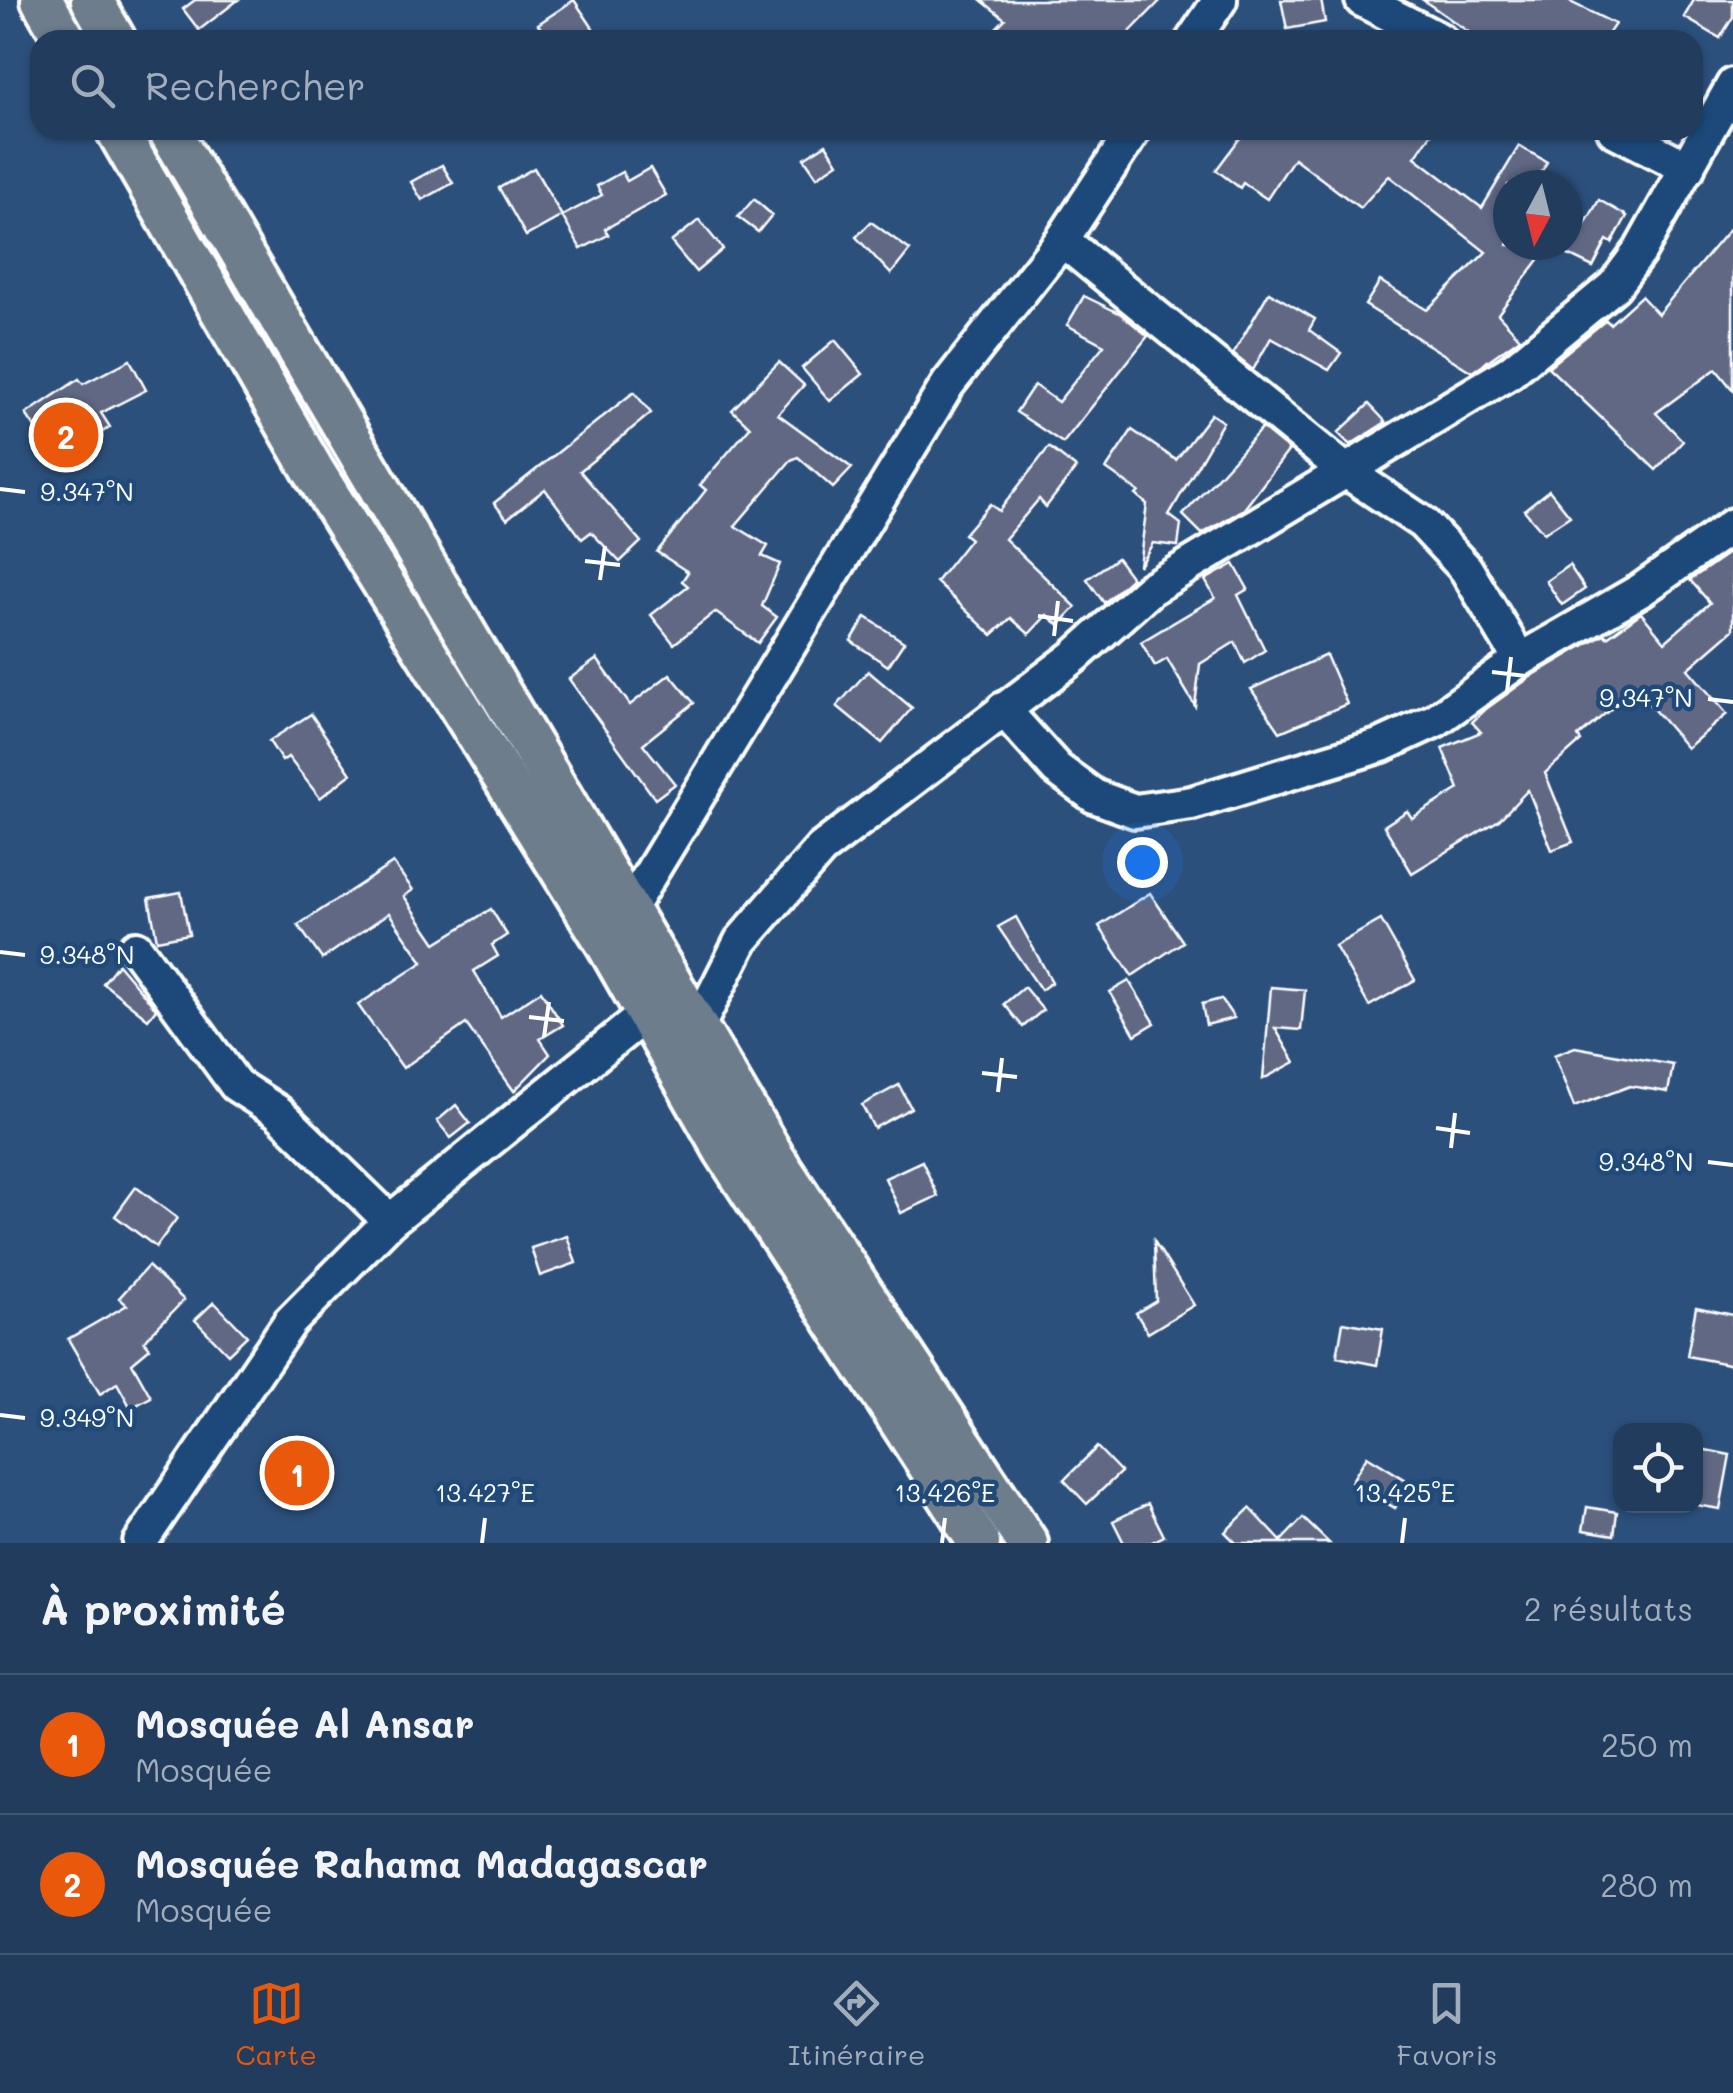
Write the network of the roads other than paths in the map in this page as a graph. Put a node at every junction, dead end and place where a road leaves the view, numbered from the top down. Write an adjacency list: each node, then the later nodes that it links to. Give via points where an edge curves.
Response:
1 (42, 0): 5 (main road)
2 (92, 0): 6 (main road)
3 (1220, 0): 7 (street)
4 (1362, 0): 8 (street)
5 (59, 30)
6 (110, 30)
7 (1200, 30)
8 (1420, 30)
9 (1733, 85): 14 (street)
10 (123, 140): 21 (main road, via 313,470)
11 (175, 140): 20 (main road)
12 (1127, 140): 15 (street)
13 (1633, 140): 14 (street)
14 (1688, 168): 16 (street, via 1614,286 1510,372)
15 (1062, 240): 16 (street); 20 (street, via 948,384)
16 (1346, 472): 18 (street, via 1447,546); 19 (street, via 1150,590)
17 (1733, 525): 18 (street, via 1641,590)
18 (1520, 660): 19 (street, via 1436,720 1382,745 1192,804 1134,811 1094,796 1058,769)
19 (1003, 710): 24 (street, via 821,849 741,941)
20 (630, 907): 21 (street); 24 (main road)
21 (607, 944): 23 (main road)
22 (136, 948): 25 (street, via 236,1086 278,1112)
23 (646, 1014): 25 (street); 27 (main road, via 725,1152)
24 (698, 1026): 28 (main road, via 784,1174)
25 (390, 1221): 26 (street, via 290,1322)
26 (140, 1543)
27 (979, 1543)
28 (1027, 1543)

